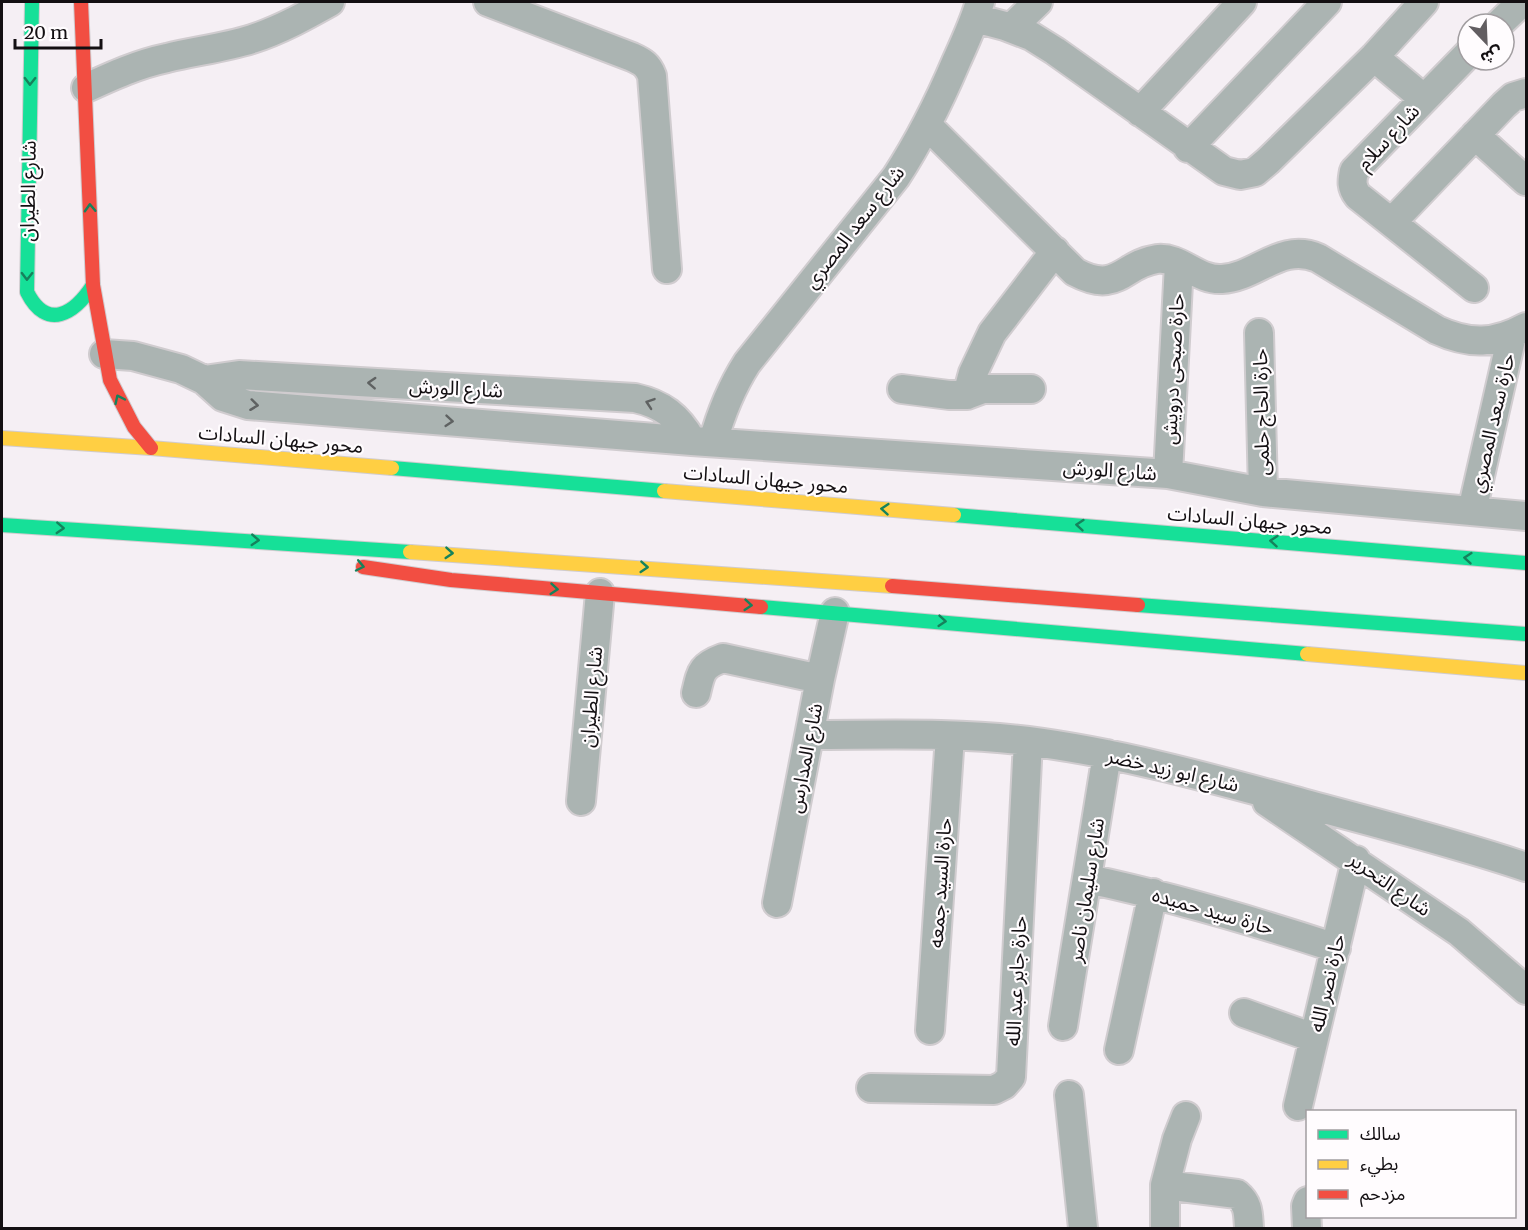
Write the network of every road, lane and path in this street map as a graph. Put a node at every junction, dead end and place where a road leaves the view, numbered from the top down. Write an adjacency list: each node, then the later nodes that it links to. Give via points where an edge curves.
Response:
1 (32, 2): 26 (main road, شارع الطيران, one-way to 26, via 27,292 39,309 59,314 78,305)
2 (81, 2): 14 (main road)
3 (330, 2): 10 (street)
4 (488, 2): 25 (street, via 632,57 649,68)
5 (1038, 2): 11 (street)
6 (1242, 2): 17 (street)
7 (1326, 2): 20 (street)
8 (1424, 2): 12 (street)
9 (977, 10): 11 (street); 18 (street, شارع سعد المصري)
10 (291, 11): 14 (street, via 254,38 132,68)
11 (1011, 28): 17 (street, via 1055,51)
12 (1374, 57): 16 (street); 20 (street, via 1255,172 1239,175 1224,171)
13 (1456, 66): 16 (street, شارع سلام)
14 (86, 88): 26 (main road, one-way to 14)
15 (1527, 93): 19 (street, via 1513,97)
16 (1423, 98): 22 (street, شارع سلام, via 1354,171 1353,189 1358,196)
17 (1140, 112): 20 (street)
18 (927, 125): 23 (street); 36 (street, شارع سعد المصري, via 896,177 747,363)
19 (1475, 135): 21 (street); 22 (street)
20 (1188, 147)
21 (1527, 181)
22 (1392, 222): 27 (street, شارع سلام)
23 (1055, 251): 24 (street, via 1075,272 1089,279 1118,277 1155,259); 34 (street, via 992,333)
24 (1179, 264): 28 (street, via 1203,276 1222,279 1283,256 1307,253 1455,338 1494,340); 38 (street, حارة صبحى درويش)
25 (667, 269)
26 (93, 285): 30 (main road)
27 (1474, 288)
28 (1519, 331): 40 (street, حارة سعد المصري)
29 (1260, 333): 39 (street, حارة الحاج حلمى)
30 (104, 354): 31 (street, شارع الورش, via 158,361); 37 (main road, one-way to 30, via 121,404)
31 (204, 380): 36 (street, شارع الورش, one-way to 36, via 223,397 248,405); 36 (street, شارع الورش, one-way to 31, via 663,408 635,398 239,375)
32 (902, 388): 34 (street)
33 (1030, 389): 34 (street, via 983,389)
34 (967, 395)
35 (2, 438): 37 (main road, محور جيهان السادات)
36 (702, 441): 38 (street, شارع الورش)
37 (151, 448): 44 (main road, محور جيهان السادات, one-way to 37)
38 (1168, 474): 39 (street, شارع الورش)
39 (1263, 492): 40 (street, شارع الورش)
40 (1472, 512): 41 (street, شارع الورش)
41 (1527, 516)
42 (2, 525): 43 (main road, one-way to 43)
43 (285, 542): 45 (main road, one-way to 45, via 383,571); 47 (main road, one-way to 47)
44 (1527, 563)
45 (600, 593): 46 (main road, one-way to 46); 56 (street, شارع الطيران)
46 (835, 612): 48 (main road, one-way to 48); 49 (street, شارع المدارس)
47 (1527, 634)
48 (1527, 673)
49 (820, 679): 50 (street, via 723,658 708,663); 51 (street, شارع المدارس)
50 (696, 693)
51 (810, 735): 52 (street, شارع ابو زيد خضر); 61 (street, شارع المدارس)
52 (950, 736): 53 (street, شارع ابو زيد خضر); 66 (street, حارة السيد جمعه)
53 (1028, 741): 54 (street, شارع ابو زيد خضر); 69 (street, حارة جابر عبد الله, via 1011,1077 994,1090)
54 (1107, 754): 55 (street, شارع ابو زيد خضر); 59 (street, شارع سليمان ناصر)
55 (1245, 788): 57 (street, شارع التحرير); 58 (street, شارع ابو زيد خضر)
56 (582, 801)
57 (1356, 860): 62 (street, حارة نصر الله); 63 (street, شارع التحرير, via 1459,932)
58 (1527, 867)
59 (1088, 879): 60 (street, حارة سيد حميده); 65 (street, شارع سليمان ناصر)
60 (1154, 893): 62 (street, حارة سيد حميده); 68 (street)
61 (777, 903)
62 (1336, 948): 67 (street, حارة نصر الله)
63 (1527, 990)
64 (1244, 1013): 67 (street)
65 (1063, 1026)
66 (930, 1030)
67 (1314, 1038): 71 (street, حارة نصر الله)
68 (1119, 1050)
69 (871, 1088)
70 (1069, 1095): 74 (street)
71 (1298, 1106)
72 (1186, 1116): 73 (street)
73 (1165, 1185): 75 (street); 76 (street, via 1236,1194 1248,1209)
74 (1083, 1228)
75 (1165, 1228)
76 (1249, 1228)

